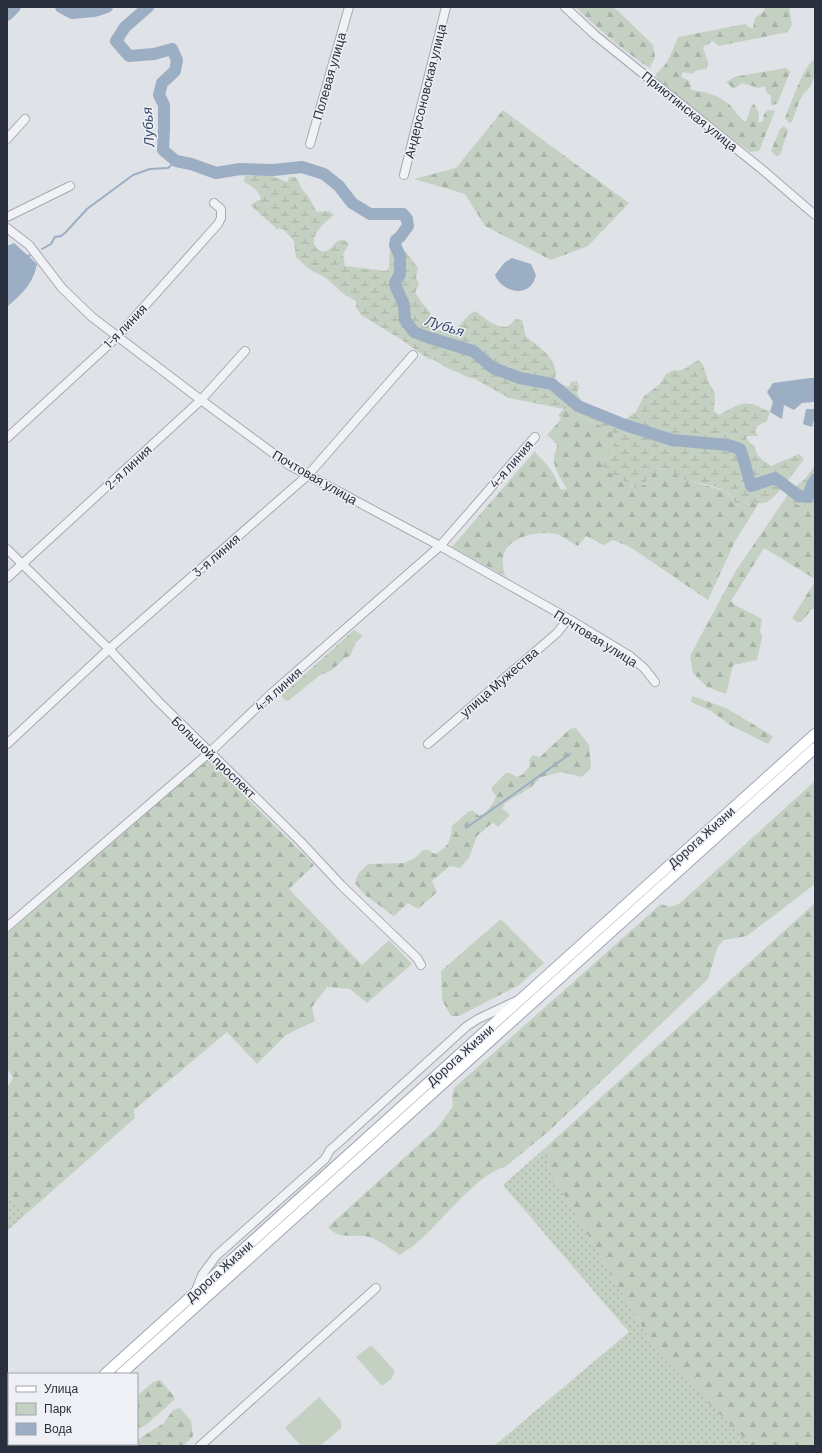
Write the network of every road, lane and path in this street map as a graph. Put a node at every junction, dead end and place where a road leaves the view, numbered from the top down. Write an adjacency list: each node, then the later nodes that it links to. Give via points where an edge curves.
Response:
1 (349, 7): 6 (street, Полевая улица)
2 (446, 7): 7 (street, Андерсоновская улица)
3 (565, 7): 10 (street, Приютинская улица, via 595,35 764,170)
4 (25, 119): 5 (street)
5 (7, 139)
6 (310, 144)
7 (404, 175)
8 (70, 186): 11 (street)
9 (214, 203): 13 (street, 1-я линия, via 221,209 218,224)
10 (815, 215)
11 (7, 216)
12 (7, 229): 13 (street, Почтовая улица, via 29,245 76,303)
13 (117, 337): 16 (street, Почтовая улица); 18 (street, 1-я линия)
14 (244, 352): 16 (street, 2-я линия)
15 (413, 355): 19 (street, 3-я линия)
16 (201, 400): 19 (street, Почтовая улица, via 289,465); 22 (street, 2-я линия)
17 (535, 437): 20 (street, 4-я линия)
18 (7, 438)
19 (308, 475): 20 (street, Почтовая улица); 25 (street, 3-я линия)
20 (440, 546): 24 (street, Почтовая улица); 31 (street, 4-я линия, via 272,693)
21 (7, 549): 22 (street, Большой проспект)
22 (22, 564): 23 (street, 2-я линия); 25 (street, Большой проспект)
23 (7, 578)
24 (568, 619): 26 (street, Почтовая улица, via 630,656); 29 (street, улица Мужества, via 557,632)
25 (109, 649): 28 (street, 3-я линия); 31 (street, Большой проспект)
26 (655, 682)
27 (815, 734): 34 (main road, Дорога Жизни)
28 (7, 744)
29 (428, 744)
30 (815, 748): 38 (main road, Дорога Жизни)
31 (210, 752): 32 (street, 4-я линия); 33 (street, Большой проспект, via 417,958)
32 (7, 927)
33 (421, 965)
34 (525, 996): 36 (main road, Дорога Жизни); 36 (street, via 467,1026 330,1150 326,1159 216,1256 202,1275)
35 (376, 1288): 39 (street)
36 (195, 1293): 37 (main road, Дорога Жизни)
37 (106, 1373)
38 (122, 1373)
39 (200, 1446)

